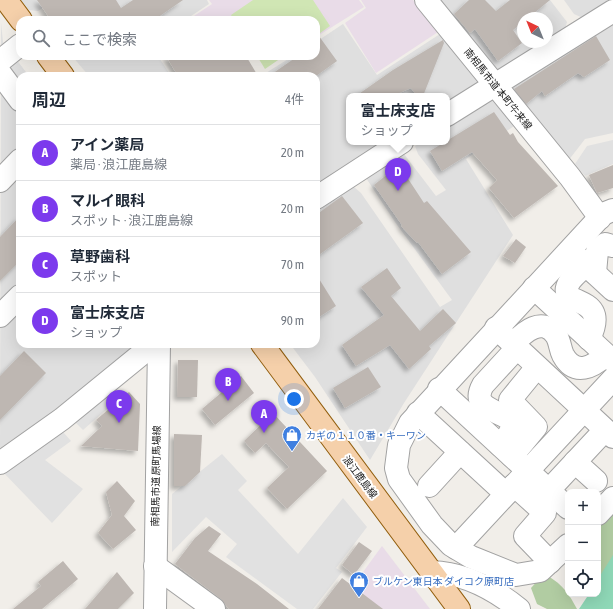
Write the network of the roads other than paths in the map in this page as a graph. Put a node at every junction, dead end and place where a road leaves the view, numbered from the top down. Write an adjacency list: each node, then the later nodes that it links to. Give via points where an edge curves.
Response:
1 (6, 0): 4 (main road)
2 (426, 0): 10 (street, 南相馬市道 本町牛来線)
3 (613, 11): 10 (street)
4 (18, 16)
5 (16, 47): 7 (street)
6 (51, 60): 8 (main road)
7 (0, 61)
8 (60, 72)
9 (0, 73): 11 (street)
10 (494, 85): 12 (street); 17 (street, 南相馬市道 本町牛来線, via 570,177)
11 (16, 95)
12 (450, 112)
13 (397, 145): 16 (street)
14 (16, 164): 15 (street)
15 (0, 181)
16 (320, 195)
17 (606, 214): 19 (street)
18 (613, 246): 20 (street, via 605,244 597,251)
19 (569, 250): 20 (street); 21 (street)
20 (590, 269): 22 (street); 26 (street, via 570,281 568,287 574,298 594,305 598,310 601,318)
21 (534, 288): 25 (street); 26 (street)
22 (613, 290)
23 (16, 300): 24 (street)
24 (0, 316)
25 (496, 328): 27 (street); 33 (street)
26 (589, 339): 32 (street)
27 (515, 346): 31 (street); 32 (street, via 524,332 542,326 556,335 564,358 576,367 591,367); 37 (street, via 483,385 479,398 487,409 509,418 511,430)
28 (149, 348): 40 (street, via 62,419)
29 (159, 348): 51 (street, 南相馬市道 原町馬場線)
30 (265, 348): 52 (main road, 浪江鹿島線)
31 (538, 367): 34 (street); 37 (street, via 510,400 536,427)
32 (610, 378): 34 (street)
33 (440, 389): 35 (street); 37 (street)
34 (585, 411): 36 (street); 42 (street)
35 (418, 413): 38 (street); 48 (street, via 399,446 396,468 399,479 432,525)
36 (609, 434): 39 (street)
37 (506, 451): 42 (street)
38 (460, 452): 42 (street); 43 (street)
39 (576, 462): 41 (street); 44 (street)
40 (0, 463)
41 (596, 481)
42 (516, 483): 44 (street); 48 (street); 50 (street, via 545,513 525,536)
43 (429, 486)
44 (549, 490): 46 (street)
45 (613, 498): 47 (street)
46 (565, 505)
47 (601, 511)
48 (456, 548): 50 (street, via 516,576 540,571)
49 (565, 548): 50 (street)
50 (550, 562)
51 (155, 566): 53 (street, 南相馬市道 原町馬場線); 54 (street)
52 (432, 572): 55 (main road, 浪江鹿島線); 56 (street, via 455,575 486,586)
53 (155, 609)
54 (214, 609)
55 (459, 609)
56 (519, 609)

